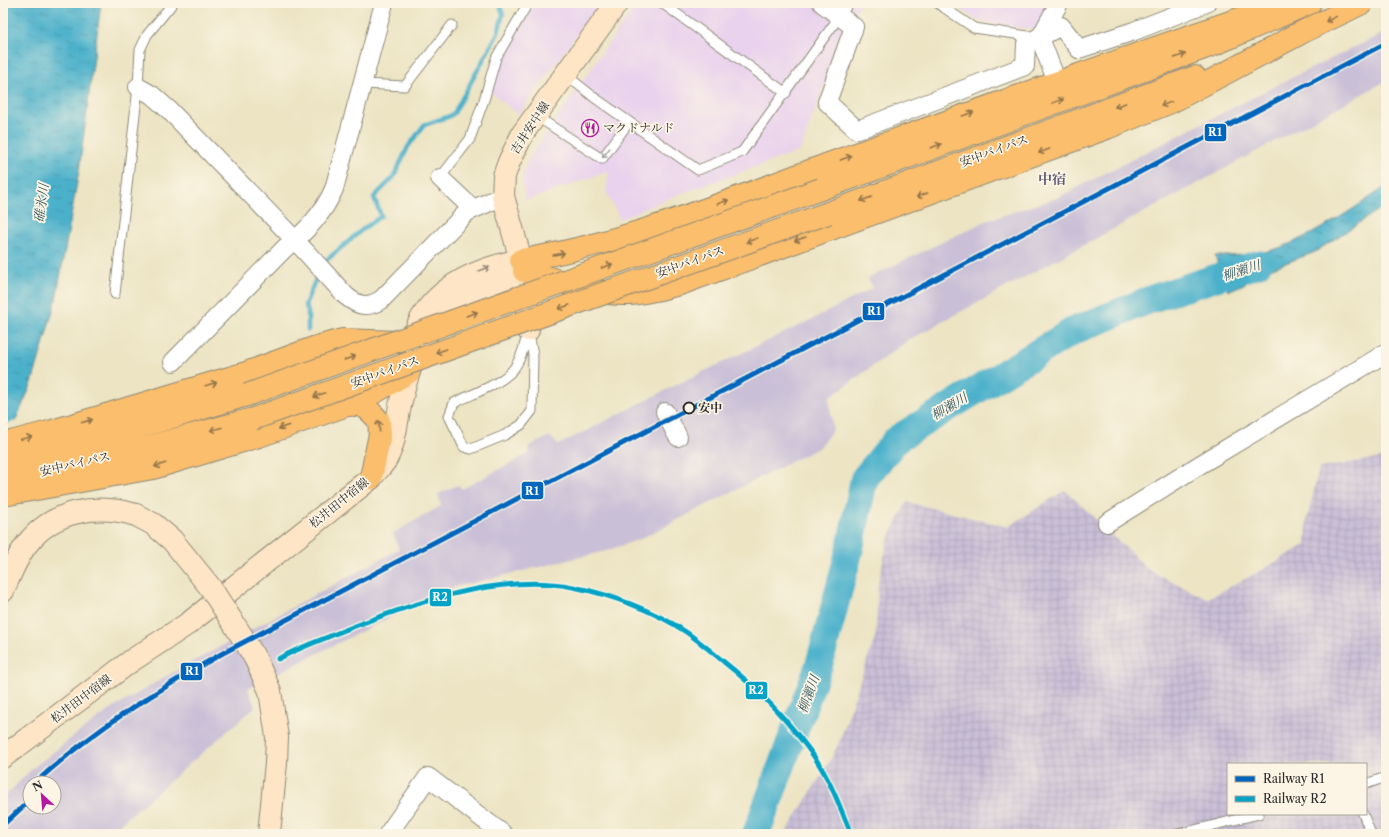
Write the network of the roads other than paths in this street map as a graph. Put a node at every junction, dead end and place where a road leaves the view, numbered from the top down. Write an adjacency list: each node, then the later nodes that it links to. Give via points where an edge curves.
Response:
1 (173, 3): 20 (lane, via 143,42 140,50)
2 (384, 3): 19 (street)
3 (528, 3): 24 (lane, via 496,58 470,138)
4 (617, 3): 17 (main road, 吉井安中線)
5 (662, 3): 21 (lane)
6 (822, 3): 13 (street)
7 (937, 3): 16 (lane, via 974,28)
8 (1059, 3): 16 (street)
9 (1206, 3): 16 (street, via 1079,49 1061,26)
10 (1286, 3): 18 (highway)
11 (1310, 3): 42 (highway, 安中バイパス, one-way to 11, bridge, via 145,426 247,395 821,189 1214,44)
12 (1362, 3): 15 (highway, 安中バイパス, one-way to 15)
13 (844, 10): 16 (street, via 854,27 827,102 857,130 1025,66 1026,44); 21 (lane)
14 (452, 25): 19 (lane, via 405,86)
15 (1299, 34): 30 (highway, one-way to 30, via 1164,105); 42 (highway, 安中バイパス, one-way to 42, bridge, via 1223,66 828,213 253,419 148,447)
16 (1040, 38): 18 (street)
17 (566, 74): 22 (main road, 吉井安中線); 23 (lane)
18 (1057, 82): 27 (highway, one-way to 18)
19 (363, 84): 28 (street, via 334,189 326,206)
20 (138, 87): 28 (street, via 170,111); 31 (lane)
21 (786, 93): 23 (lane, via 742,152 698,170)
22 (536, 116): 23 (lane, one-way to 22, via 602,159); 25 (main road, 吉井安中線, via 523,134 509,162 504,176)
23 (629, 122)
24 (440, 178): 26 (street)
25 (503, 196): 26 (street); 29 (main road, 吉井安中線)
26 (472, 209): 28 (street, via 466,212 396,286 382,299 368,306 352,302)
27 (695, 213): 29 (highway, one-way to 27); 30 (highway)
28 (295, 240): 35 (street, via 284,248)
29 (523, 266): 30 (highway, via 598,291 625,295 680,284); 32 (main road, 吉井安中線); 33 (main road, 松井田中宿線, one-way to 29, via 424,312 445,290 485,268); 36 (main road, 松井田中宿線, via 450,306 430,329)
30 (719, 269)
31 (115, 294)
32 (528, 330): 32 (lane, via 533,354 532,411 521,425 505,435 471,449 464,447 449,416 451,407 510,372 523,350)
33 (412, 342): 36 (main road, 松井田中宿線); 40 (highway, one-way to 33, via 246,373 342,340)
34 (1386, 353): 46 (street)
35 (172, 362)
36 (409, 372): 37 (highway); 43 (main road, 松井田中宿線, via 393,439 385,461)
37 (347, 405): 42 (highway, one-way to 42, via 259,436 153,468); 43 (highway, one-way to 37, via 380,434 379,421 370,410 360,404)
38 (664, 412): 39 (street)
39 (678, 437)
40 (3, 444)
41 (3, 461): 42 (highway, 安中バイパス)
42 (38, 472): 44 (highway, 安中バイパス); 45 (highway)
43 (371, 478): 48 (main road, 松井田中宿線, via 189,623 131,661)
44 (3, 481)
45 (3, 495)
46 (1107, 523)
47 (3, 591): 53 (main road, bridge, via 26,544 36,534 73,512 111,509 136,515 153,524 172,540 210,587 256,660 270,691 277,737)
48 (3, 757)
49 (1386, 776): 50 (lane)
50 (1367, 784)
51 (1255, 815): 56 (lane)
52 (1363, 815): 57 (lane)
53 (268, 834)
54 (388, 834): 55 (street, via 428,777)
55 (503, 834)
56 (1178, 834)
57 (1371, 834)

